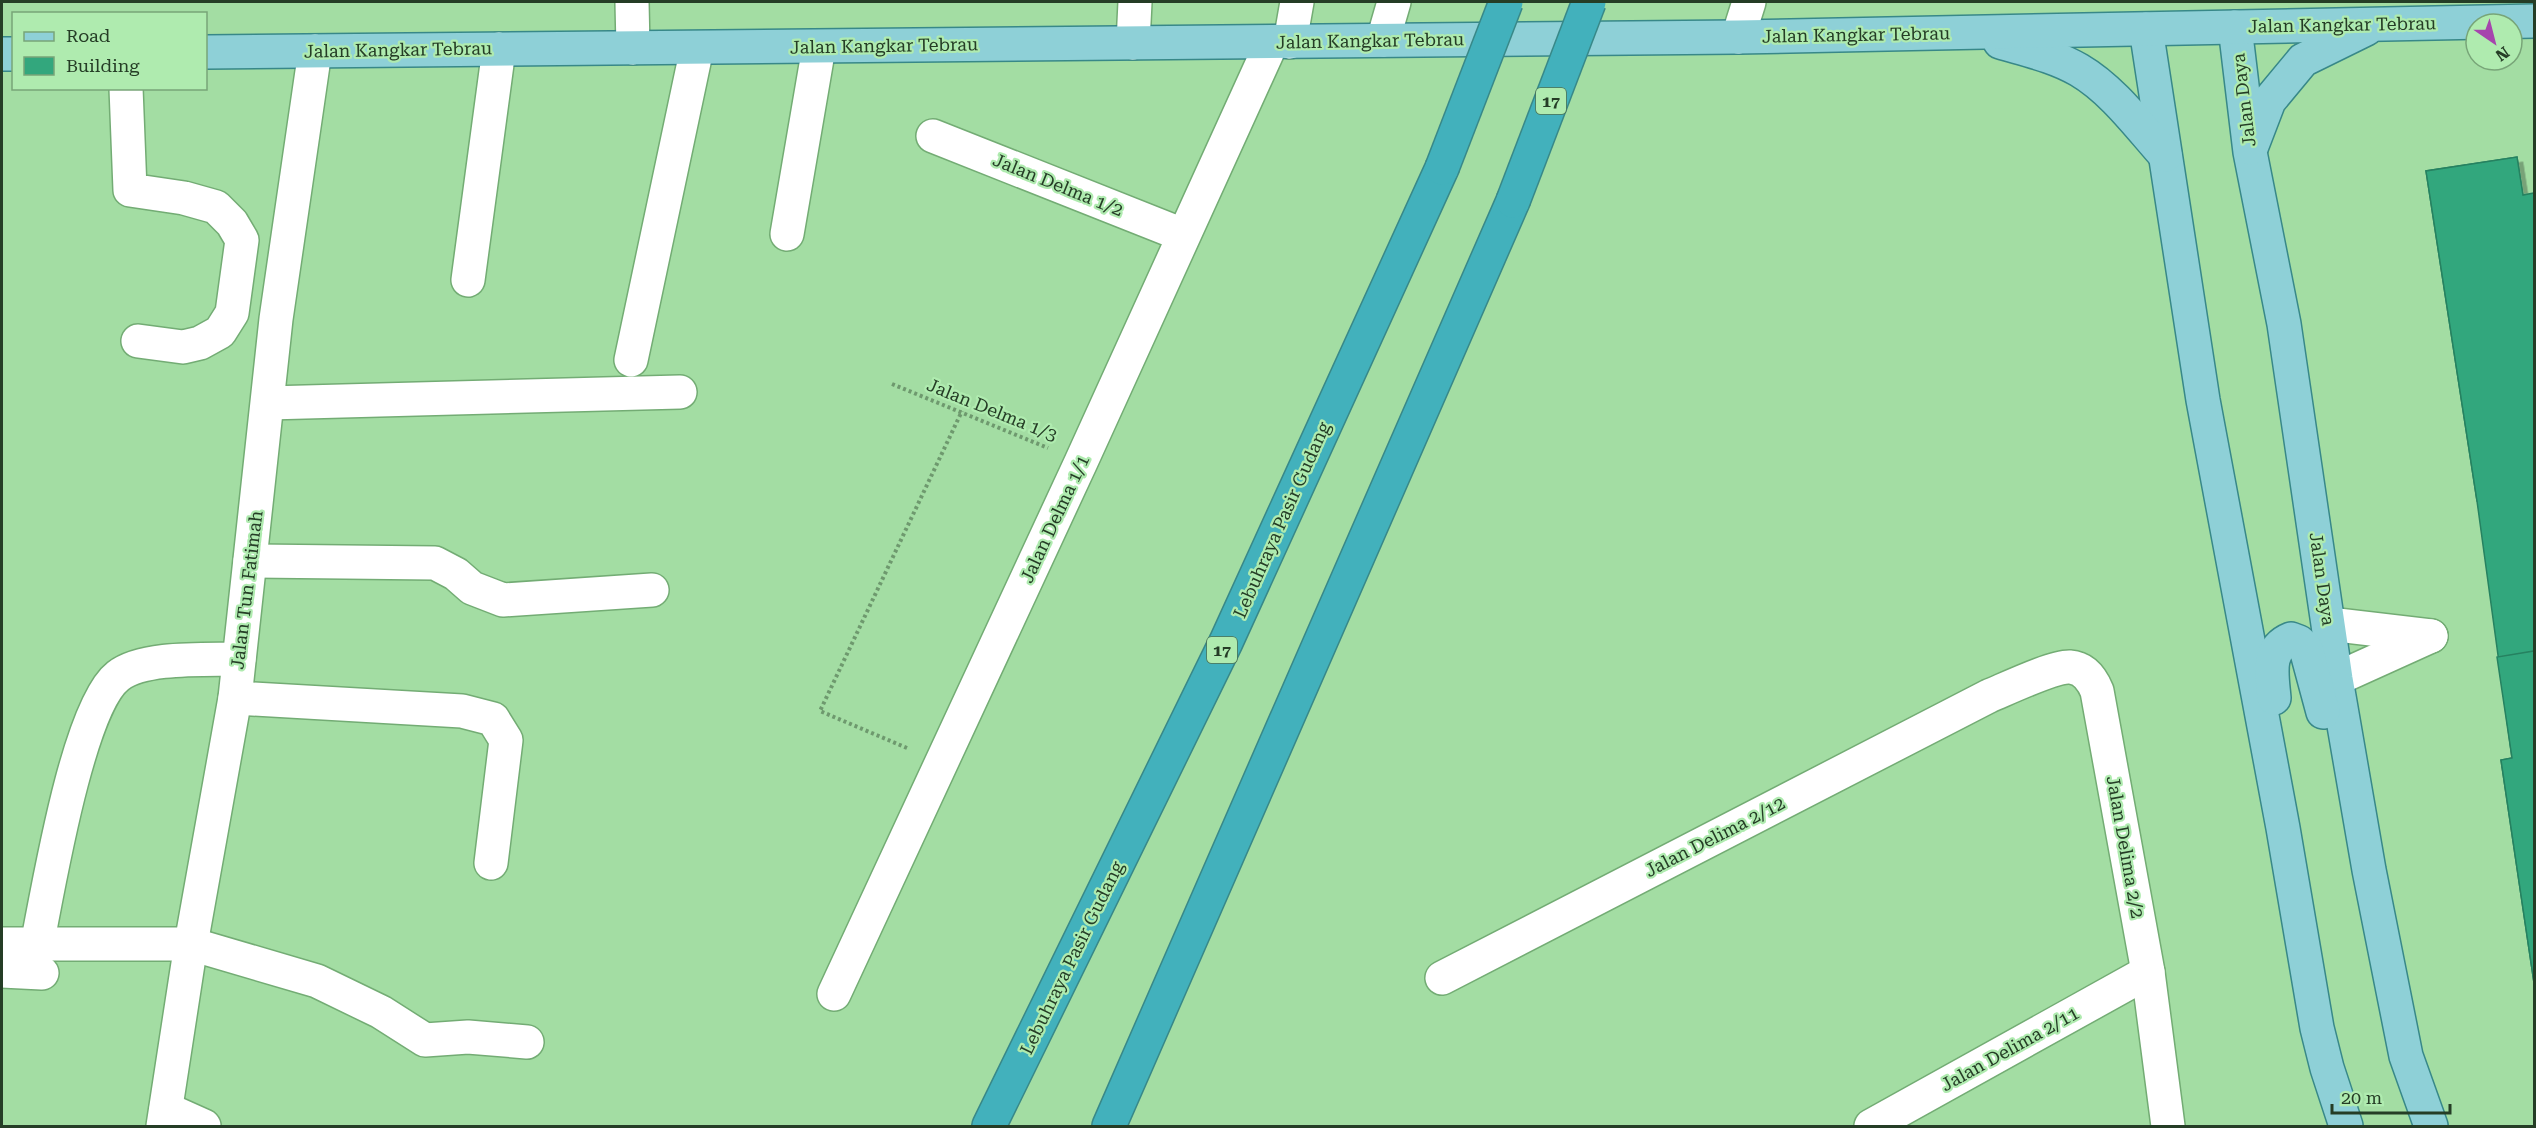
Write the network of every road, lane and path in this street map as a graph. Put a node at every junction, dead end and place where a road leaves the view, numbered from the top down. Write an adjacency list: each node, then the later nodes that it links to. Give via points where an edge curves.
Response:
1 (633, 2): 18 (street)
2 (1135, 2): 16 (street)
3 (1297, 2): 15 (street, Jalan Delma 1/1)
4 (1394, 2): 14 (street)
5 (1506, 2): 60 (highway, Lebuhraya Pasir Gudang / 17, bridge, via 1442,168 1226,642)
6 (1589, 2): 61 (highway, 17, bridge, via 1513,201)
7 (1749, 2): 13 (street)
8 (2535, 21): 9 (main road, Jalan Kangkar Tebrau)
9 (2375, 24): 10 (main road, Jalan Kangkar Tebrau); 25 (main road, via 2303,60 2270,101)
10 (2235, 27): 11 (main road, Jalan Kangkar Tebrau); 25 (main road, Jalan Daya)
11 (2146, 29): 12 (main road, Jalan Kangkar Tebrau); 26 (main road)
12 (1966, 33): 13 (main road, Jalan Kangkar Tebrau); 26 (main road, via 2049,56 2079,70 2105,89)
13 (1738, 37): 14 (main road, Jalan Kangkar Tebrau)
14 (1383, 40): 15 (main road, Jalan Kangkar Tebrau)
15 (1281, 42): 16 (main road, Jalan Kangkar Tebrau); 28 (street, Jalan Delma 1/1)
16 (1133, 44): 17 (main road, Jalan Kangkar Tebrau)
17 (819, 46): 19 (main road, Jalan Kangkar Tebrau); 27 (street)
18 (633, 48): 19 (main road, Jalan Kangkar Tebrau); 20 (main road, Jalan Kangkar Tebrau)
19 (697, 48): 33 (street)
20 (499, 49): 21 (main road, Jalan Kangkar Tebrau); 29 (street)
21 (315, 51): 22 (main road, Jalan Kangkar Tebrau); 31 (street, Jalan Tun Fatimah)
22 (207, 52)
23 (126, 90): 30 (street, via 130,190 216,207 242,240)
24 (933, 136): 28 (street, Jalan Delma 1/2)
25 (2250, 152): 41 (main road, Jalan Daya, via 2284,324)
26 (2165, 155): 47 (main road, via 2203,400)
27 (787, 234)
28 (1183, 234): 38 (street, Jalan Delma 1/1)
29 (468, 280)
30 (232, 313): 31 (street); 32 (street, via 220,332 200,343 183,347)
31 (276, 320): 36 (street, Jalan Tun Fatimah)
32 (138, 341)
33 (631, 360)
34 (892, 384): 37 (path, Jalan Delma 1/3)
35 (680, 392): 36 (street)
36 (268, 403): 39 (street, Jalan Tun Fatimah)
37 (962, 411): 38 (path, Jalan Delma 1/3); 46 (path, via 820,711)
38 (1081, 462): 46 (street, Jalan Delma 1/1)
39 (250, 561): 40 (street, via 435,563 472,588 502,600); 42 (street, Jalan Tun Fatimah)
40 (652, 590)
41 (2329, 624): 43 (main road, Jalan Daya); 43 (street, via 2431,636)
42 (239, 659): 45 (street, Jalan Tun Fatimah); 52 (street, via 142,666 119,676 103,692 79,755 55,853)
43 (2336, 679): 49 (main road, Jalan Daya)
44 (1989, 696): 54 (street, Jalan Delima 2/2, via 2070,667 2092,679); 55 (street, Jalan Delima 2/12)
45 (235, 698): 48 (street, via 462,711 493,719 506,740); 51 (street, Jalan Tun Fatimah)
46 (940, 762): 56 (street, Jalan Delma 1/1)
47 (2283, 828): 49 (main road, via 2271,664 2281,643 2291,639 2306,649); 64 (main road, via 2317,1028)
48 (491, 863)
49 (2369, 870): 65 (main road, Jalan Daya, via 2406,1056)
50 (2, 944): 52 (street)
51 (191, 944): 52 (street); 57 (street, via 317,981 381,1012 425,1040 468,1037); 58 (street, Jalan Tun Fatimah)
52 (39, 959): 53 (street)
53 (2, 971)
54 (2148, 972): 62 (street, Jalan Delima 2/11); 63 (street, Jalan Delima 2/2)
55 (1442, 978)
56 (834, 994)
57 (527, 1042)
58 (165, 1118): 59 (street)
59 (204, 1126)
60 (989, 1126)
61 (1109, 1126)
62 (1871, 1126)
63 (2168, 1126)
64 (2346, 1126)
65 (2431, 1126)

